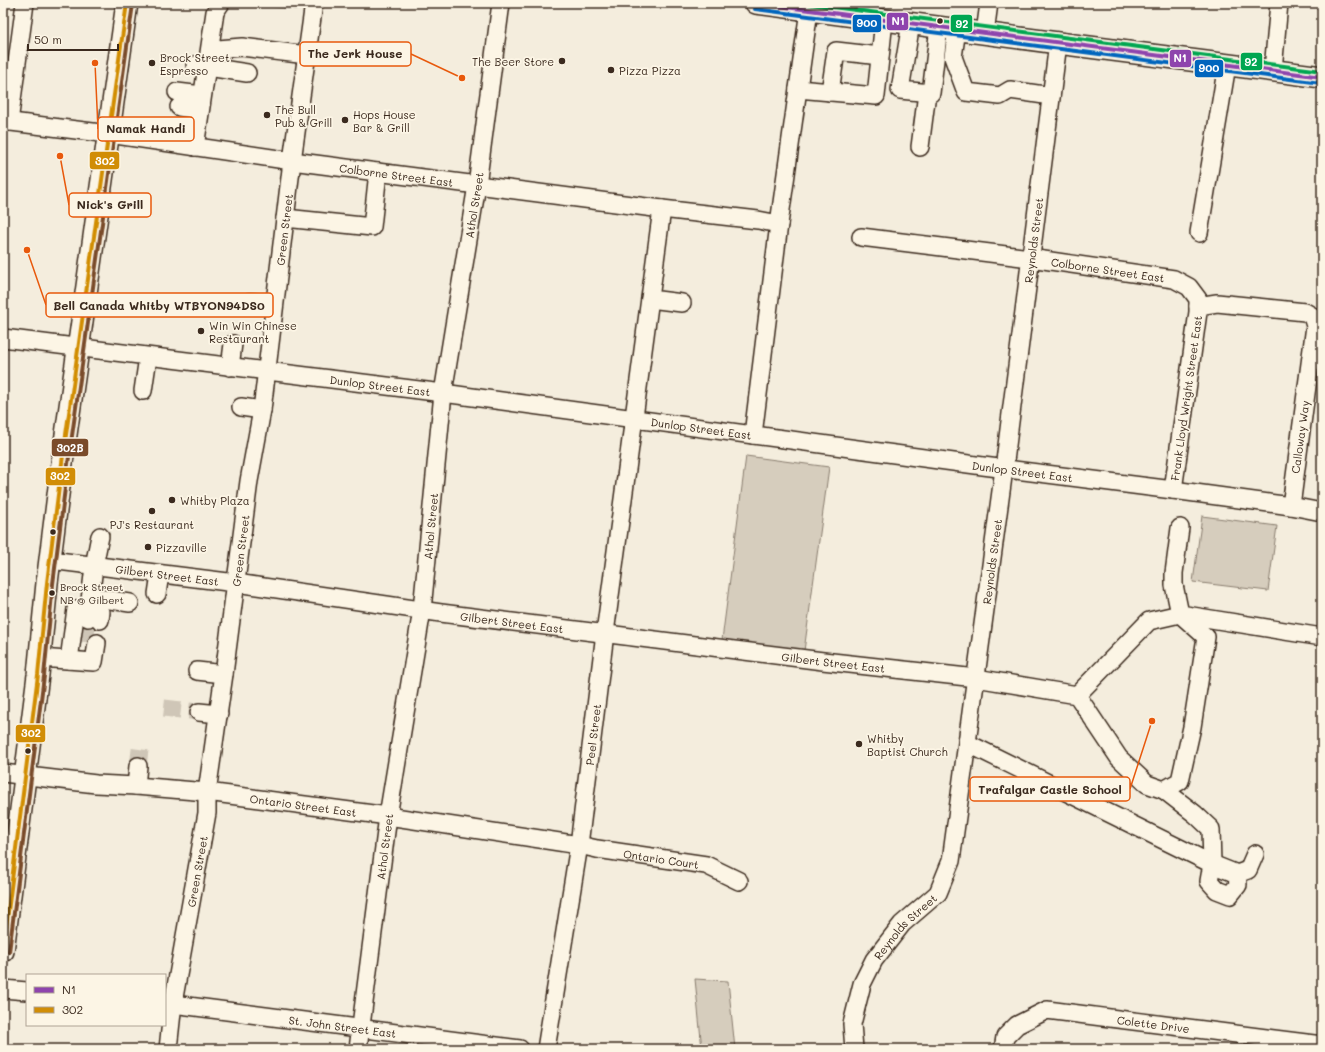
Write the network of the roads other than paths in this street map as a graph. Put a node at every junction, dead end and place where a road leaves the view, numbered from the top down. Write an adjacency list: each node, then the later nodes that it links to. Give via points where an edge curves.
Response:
1 (25, 3): 16 (street)
2 (127, 3): 31 (main road)
3 (221, 3): 20 (street, via 215,12)
4 (314, 3): 17 (street, Green Street)
5 (501, 3): 36 (street, Athol Street)
6 (756, 3): 9 (main road)
7 (989, 3): 13 (street)
8 (1279, 3): 21 (street)
9 (810, 6): 10 (main road); 24 (street)
10 (884, 20): 11 (main road); 18 (street)
11 (911, 23): 12 (main road); 26 (street, via 900,90)
12 (948, 28): 13 (main road); 26 (street, via 931,93); 27 (street, via 954,57 966,92 1000,96 1010,90)
13 (985, 33): 14 (main road)
14 (1058, 43): 19 (main road); 27 (street, Reynolds Street)
15 (218, 49): 17 (street, via 242,47)
16 (11, 55): 30 (street)
17 (307, 55): 34 (street, Green Street)
18 (880, 56): 25 (street, via 836,51); 25 (street, via 876,96)
19 (1221, 64): 21 (main road); 40 (street)
20 (201, 66): 22 (street); 29 (street)
21 (1273, 70): 23 (main road)
22 (246, 73)
23 (1322, 77)
24 (798, 89): 25 (street); 39 (street)
25 (830, 92)
26 (927, 93): 33 (street)
27 (1051, 96): 42 (street, Reynolds Street)
28 (178, 100): 29 (street)
29 (201, 103): 32 (street)
30 (6, 121): 31 (street, Colborne Street East)
31 (110, 134): 32 (street, Colborne Street East); 50 (main road)
32 (195, 147): 34 (street, Colborne Street East)
33 (920, 147)
34 (292, 161): 35 (street, Colborne Street East); 38 (street, Green Street)
35 (378, 172): 36 (street, Colborne Street East); 38 (street, via 372,227)
36 (477, 185): 37 (street, Colborne Street East); 55 (street, Athol Street)
37 (662, 210): 39 (street, Colborne Street East); 43 (street, Peel Street)
38 (284, 218): 46 (street, Green Street)
39 (779, 224): 59 (street)
40 (1196, 226)
41 (860, 237): 42 (street, Colborne Street East)
42 (1030, 258): 47 (street, Colborne Street East, via 1174,279 1189,287 1198,299); 60 (street, Reynolds Street)
43 (650, 298): 45 (street); 58 (street, Peel Street)
44 (250, 302): 46 (street)
45 (682, 303)
46 (274, 305): 53 (street, Green Street)
47 (1198, 306): 61 (street, Frank Lloyd Wright Street East); 62 (street, Calloway Way, via 1217,303 1305,312 1312,316 1315,326)
48 (3, 338): 50 (street, Dunlop Street East)
49 (233, 344): 52 (street)
50 (79, 348): 51 (street, Dunlop Street East); 66 (main road)
51 (148, 357): 52 (street, Dunlop Street East); 54 (street)
52 (230, 367): 53 (street, Dunlop Street East)
53 (265, 370): 55 (street, Dunlop Street East); 57 (street, Green Street)
54 (143, 391)
55 (443, 393): 58 (street, Dunlop Street East); 72 (street, Athol Street)
56 (241, 407): 57 (street)
57 (262, 410): 69 (street, Green Street, via 249,481)
58 (634, 419): 59 (street, Dunlop Street East); 75 (street, Peel Street)
59 (753, 435): 60 (street, Dunlop Street East)
60 (1004, 469): 61 (street, Dunlop Street East); 82 (street, Reynolds Street)
61 (1173, 490): 62 (street, Dunlop Street East)
62 (1291, 506): 63 (street, Dunlop Street East)
63 (1322, 512)
64 (1180, 528): 74 (street, via 1174,585)
65 (100, 536): 67 (street)
66 (50, 560): 67 (street, Gilbert Street East); 78 (main road)
67 (94, 566): 68 (street, Gilbert Street East); 73 (street)
68 (160, 574): 69 (street, Gilbert Street East); 70 (street)
69 (236, 583): 72 (street, Gilbert Street East); 81 (street, Green Street)
70 (157, 594)
71 (130, 603): 73 (street)
72 (422, 610): 75 (street, Gilbert Street East); 93 (street, Athol Street)
73 (92, 611): 79 (street, via 76,609)
74 (1180, 614): 76 (street); 83 (street, via 1149,622); 91 (street, via 1206,637 1192,728 1180,781)
75 (605, 633): 82 (street, Gilbert Street East); 94 (street, Peel Street)
76 (1322, 637)
77 (91, 643): 79 (street, via 94,662)
78 (40, 658): 79 (street); 89 (main road)
79 (76, 661)
80 (197, 670): 81 (street)
81 (224, 674): 85 (street, Green Street)
82 (976, 678): 83 (street, Gilbert Street East); 86 (street, Reynolds Street)
83 (1077, 695): 91 (street, via 1119,758 1146,784)
84 (199, 712): 85 (street)
85 (219, 714): 92 (street, Green Street)
86 (967, 743): 96 (street); 109 (street, Reynolds Street, via 951,861 938,893 902,924 874,960 862,984 852,1024)
87 (138, 766): 90 (street)
88 (3, 772): 89 (street, Ontario Street East)
89 (26, 775): 90 (street, Ontario Street East); 99 (main road)
90 (136, 786): 92 (street, Ontario Street East)
91 (1164, 790): 96 (street, via 1211,829)
92 (207, 792): 93 (street, Ontario Street East); 102 (street, Green Street, via 206,813)
93 (388, 816): 94 (street, Ontario Street East); 103 (street, Athol Street)
94 (579, 845): 98 (street, Ontario Court, via 706,865); 108 (street, Peel Street)
95 (1255, 854): 97 (street, via 1248,870)
96 (1212, 864): 97 (street); 97 (street, via 1209,881 1217,890 1230,894 1238,885)
97 (1237, 874)
98 (739, 881)
99 (3, 951)
100 (3, 988): 101 (street)
101 (26, 991)
102 (169, 1003): 103 (street, St. John Street East); 105 (street, Green Street)
103 (360, 1028): 106 (street, Athol Street); 107 (street, St. John Street East)
104 (1322, 1045): 110 (street, Colette Drive, via 1047,1010 1017,1025 1005,1037)
105 (168, 1049)
106 (358, 1049)
107 (520, 1049)
108 (546, 1049)
109 (854, 1049)
110 (1003, 1049)

